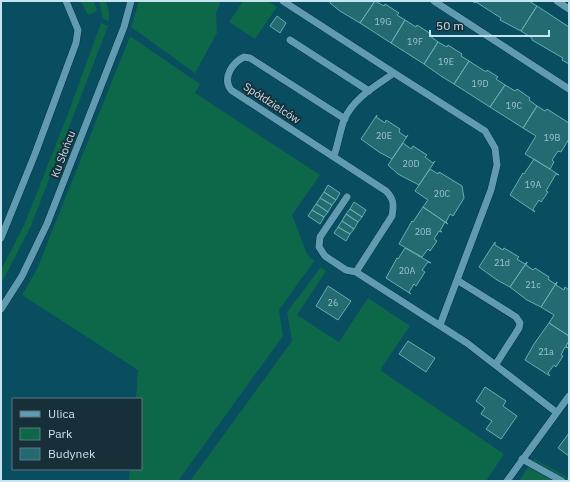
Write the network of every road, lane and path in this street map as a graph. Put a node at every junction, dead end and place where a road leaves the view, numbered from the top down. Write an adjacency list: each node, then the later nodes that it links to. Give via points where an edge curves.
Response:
1 (66, 1): 14 (street, via 78,30 76,43)
2 (131, 1): 17 (street, Ku Słońcu, via 124,27 48,224 22,276)
3 (283, 1): 8 (street)
4 (434, 1): 9 (street)
5 (557, 1): 6 (street)
6 (569, 9)
7 (290, 40): 10 (street)
8 (394, 73): 10 (street); 16 (street, via 485,131 495,148 497,165 491,190)
9 (569, 89)
10 (369, 91): 11 (street, via 354,104)
11 (345, 119): 12 (street); 12 (street, Spółdzielców, via 250,58 237,60 227,77 230,90)
12 (334, 156): 15 (street, Spółdzielców, via 386,191 392,197 394,206 392,216)
13 (347, 197): 15 (street, via 320,238 319,247 325,256 335,263 346,270)
14 (1, 238)
15 (356, 272): 18 (street)
16 (457, 280): 18 (street); 19 (street, via 516,317 520,323 520,328)
17 (1, 309)
18 (440, 325): 19 (street)
19 (496, 364): 21 (street)
20 (569, 396): 21 (street)
21 (556, 412): 22 (street)
22 (522, 459): 23 (street); 24 (street)
23 (507, 481)
24 (562, 481)

